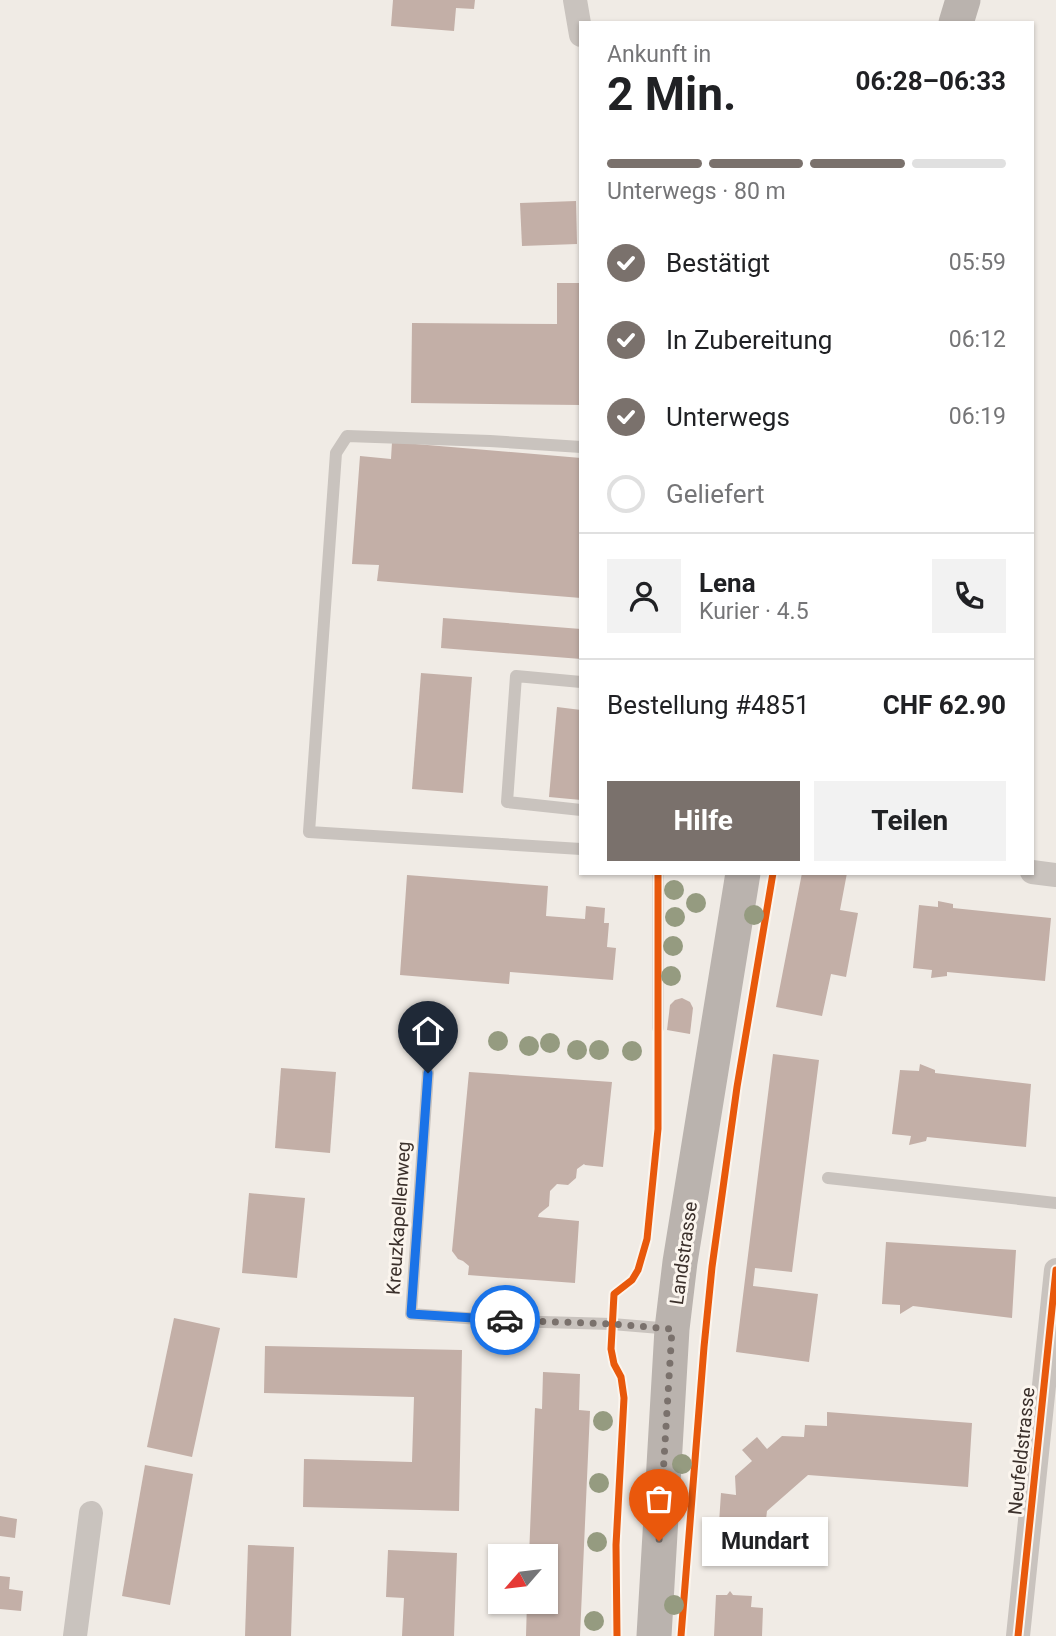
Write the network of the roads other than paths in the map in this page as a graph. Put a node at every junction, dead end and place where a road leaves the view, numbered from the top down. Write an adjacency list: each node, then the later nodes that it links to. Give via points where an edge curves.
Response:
1 (575, 0): 4 (street)
2 (963, 0): 3 (main road)
3 (957, 21)
4 (579, 23)
5 (579, 447): 8 (lane, via 347,436 336,453 309,832)
6 (579, 681): 7 (lane, via 516,676 507,802)
7 (579, 810)
8 (579, 849)
9 (1034, 872): 12 (street)
10 (658, 875): 13 (lane)
11 (743, 875): 18 (main road, Landstrasse)
12 (1056, 875)
13 (658, 1028)
14 (428, 1073): 18 (lane, Kreuzkapellenweg, via 411,1314)
15 (828, 1178): 16 (lane)
16 (1056, 1203)
17 (1056, 1270): 22 (street, Neufeldstrasse)
18 (672, 1329): 21 (main road, Landstrasse)
19 (91, 1513): 20 (street)
20 (75, 1636)
21 (654, 1636)
22 (1018, 1636)

